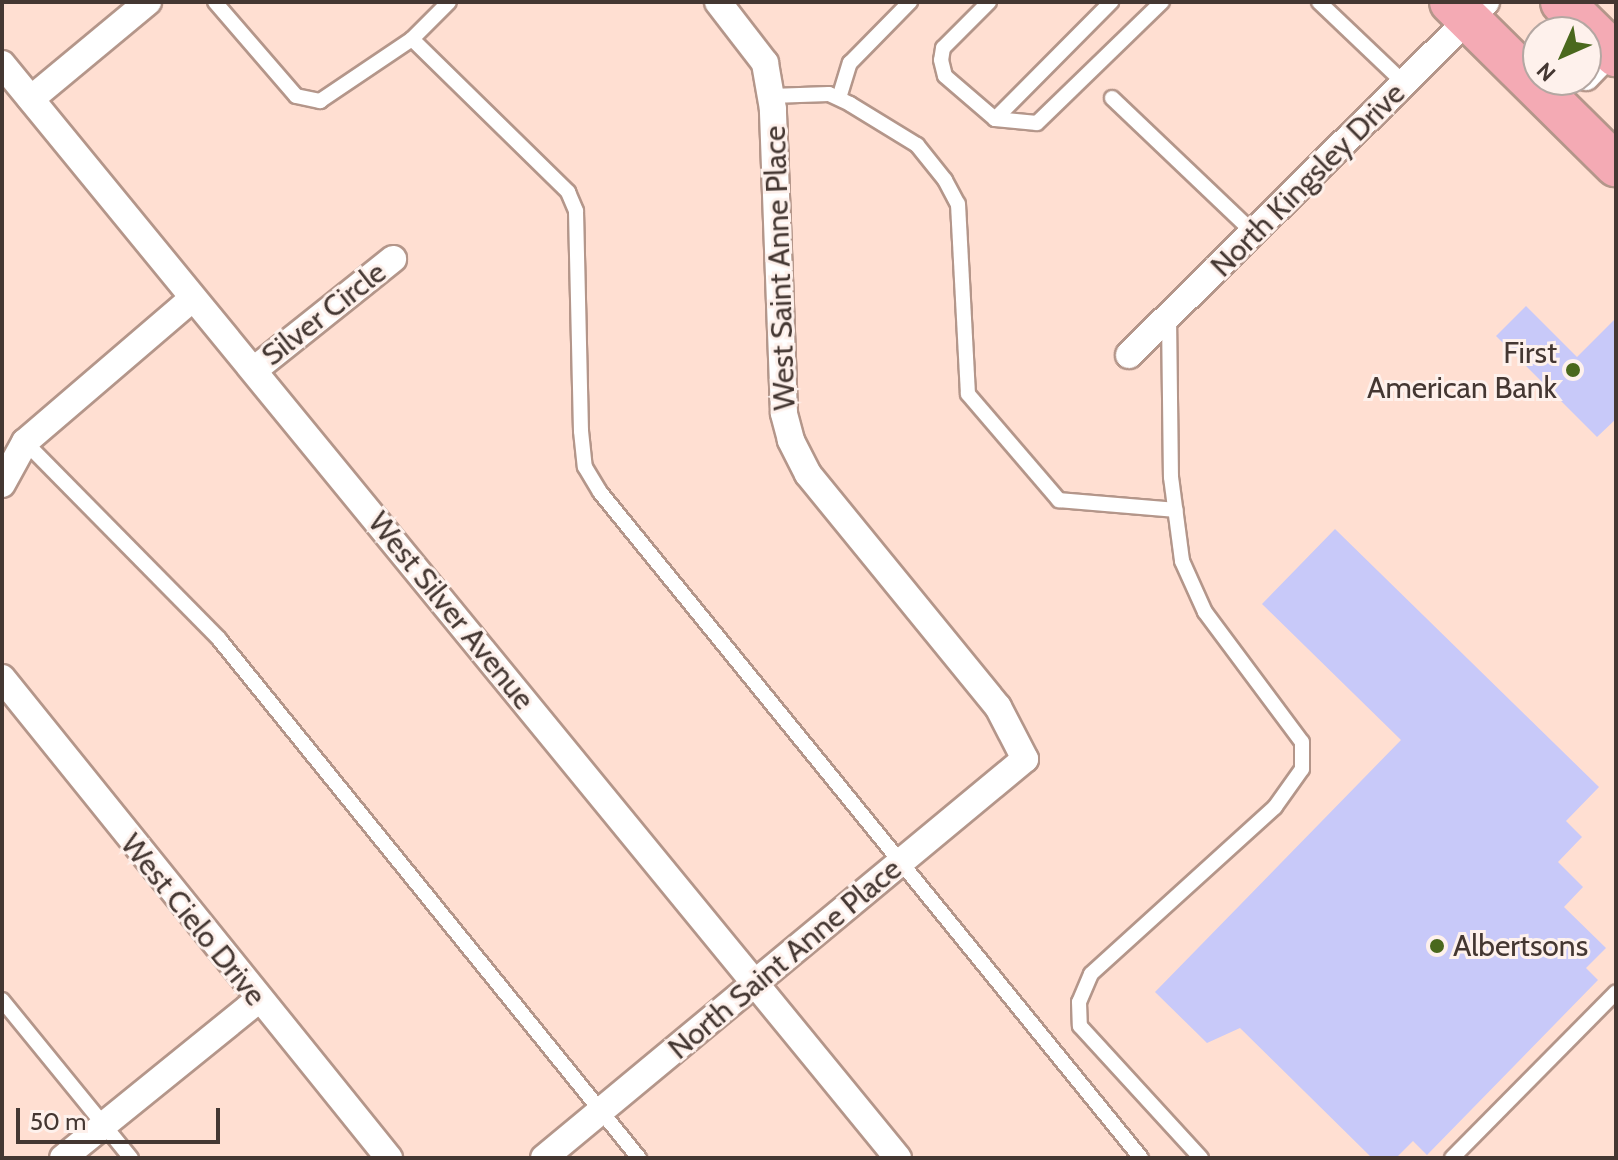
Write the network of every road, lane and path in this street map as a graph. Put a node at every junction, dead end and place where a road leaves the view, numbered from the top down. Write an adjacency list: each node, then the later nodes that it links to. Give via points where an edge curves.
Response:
1 (148, 2): 19 (street)
2 (215, 2): 12 (lane, via 287,88 320,101)
3 (449, 2): 12 (lane)
4 (718, 2): 15 (street, West Saint Anne Place, via 765,63)
5 (910, 2): 17 (lane, via 850,63)
6 (989, 2): 20 (lane, via 943,48 941,60 945,76)
7 (1111, 2): 20 (lane)
8 (1162, 2): 20 (lane, via 1037,123)
9 (1319, 2): 14 (lane)
10 (1469, 8): 11 (main road); 14 (street, North Kingsley Drive)
11 (1522, 34)
12 (412, 39): 33 (lane, via 568,192 576,211 585,467)
13 (2, 64): 19 (street, West Silver Avenue)
14 (1405, 84): 22 (street, North Kingsley Drive)
15 (771, 96): 17 (lane); 32 (street, West Saint Anne Place, via 783,400 791,440 808,474 998,707)
16 (1601, 96): 21 (main road)
17 (839, 98): 30 (lane, via 917,145 958,204 968,394 1059,500)
18 (1112, 98): 22 (lane)
19 (31, 99): 24 (street, West Silver Avenue)
20 (995, 119)
21 (1616, 165)
22 (1255, 234): 25 (street, North Kingsley Drive)
23 (393, 259): 27 (street, Silver Circle)
24 (193, 298): 27 (street, West Silver Avenue); 28 (street)
25 (1169, 316): 26 (street, North Kingsley Drive); 30 (lane)
26 (1129, 355)
27 (254, 370): 34 (street, West Silver Avenue)
28 (25, 442): 29 (street); 38 (lane, via 219,639)
29 (2, 484)
30 (1176, 510): 47 (lane, via 1182,561 1205,612 1302,742 1302,769 1275,807 1091,974 1079,1002 1080,1026)
31 (2, 678): 36 (street, West Cielo Drive)
32 (1025, 759): 33 (street, North Saint Anne Place)
33 (902, 862): 34 (street, North Saint Anne Place); 46 (lane)
34 (756, 985): 38 (street, North Saint Anne Place); 45 (street, West Silver Avenue)
35 (1616, 992): 48 (lane)
36 (259, 999): 39 (street); 42 (street, West Cielo Drive)
37 (2, 1000): 39 (lane)
38 (601, 1111): 43 (street, North Saint Anne Place); 44 (lane)
39 (103, 1125): 40 (street); 41 (lane)
40 (63, 1158)
41 (131, 1158)
42 (389, 1158)
43 (544, 1158)
44 (639, 1158)
45 (898, 1158)
46 (1141, 1158)
47 (1201, 1158)
48 (1452, 1158)

